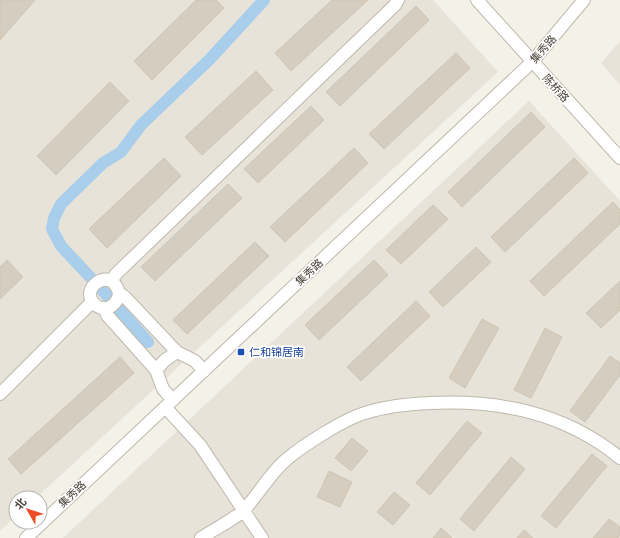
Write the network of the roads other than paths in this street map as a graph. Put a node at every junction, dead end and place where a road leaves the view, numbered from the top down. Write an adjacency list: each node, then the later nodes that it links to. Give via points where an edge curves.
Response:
1 (398, 0): 6 (street, via 116,274)
2 (477, 0): 4 (street, 陈桥路)
3 (584, 0): 4 (street, 集秀路)
4 (532, 62): 5 (street, 陈桥路); 12 (street, 集秀路)
5 (620, 158)
6 (111, 282): 7 (street); 8 (street, via 102,280 94,284 90,292)
7 (119, 293): 9 (street, via 113,305); 10 (street)
8 (92, 302): 9 (street); 13 (street)
9 (104, 308): 11 (street, via 107,315)
10 (177, 352): 11 (street); 12 (street, via 195,361)
11 (156, 370): 14 (street)
12 (204, 371): 14 (street, 集秀路)
13 (0, 394)
14 (169, 404): 16 (street); 17 (street, 集秀路)
15 (620, 458): 16 (street, via 602,443 569,426 519,408 465,402 407,405 364,413 325,433 287,459)
16 (243, 510): 18 (street); 19 (street)
17 (26, 538)
18 (201, 538)
19 (262, 538)

